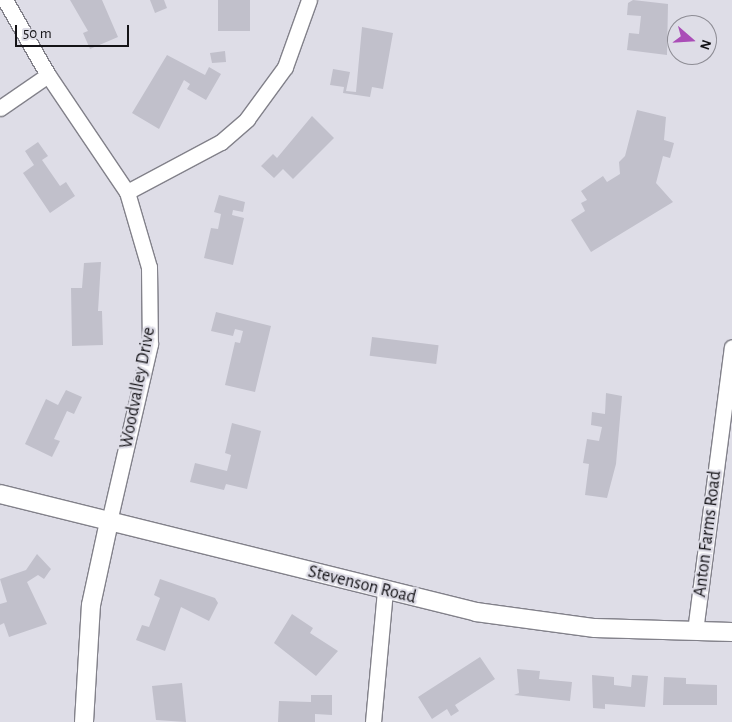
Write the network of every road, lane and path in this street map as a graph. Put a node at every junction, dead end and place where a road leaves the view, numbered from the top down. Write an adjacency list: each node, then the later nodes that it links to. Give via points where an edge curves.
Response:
1 (5, 0): 3 (street, Woodvalley Drive)
2 (309, 0): 5 (street, via 285,67 247,119 221,142)
3 (48, 75): 4 (street); 5 (street, Woodvalley Drive)
4 (0, 108)
5 (127, 192): 8 (street, Woodvalley Drive, via 149,267 152,317 145,370)
6 (732, 348): 10 (street, Anton Farms Road)
7 (0, 494): 8 (street, Stevenson Road)
8 (109, 522): 9 (street, Stevenson Road); 12 (street, Woodvalley Drive, via 91,605)
9 (386, 591): 10 (street, Stevenson Road, via 531,622); 13 (street)
10 (695, 631): 11 (street, Stevenson Road)
11 (732, 632)
12 (84, 722)
13 (373, 722)

